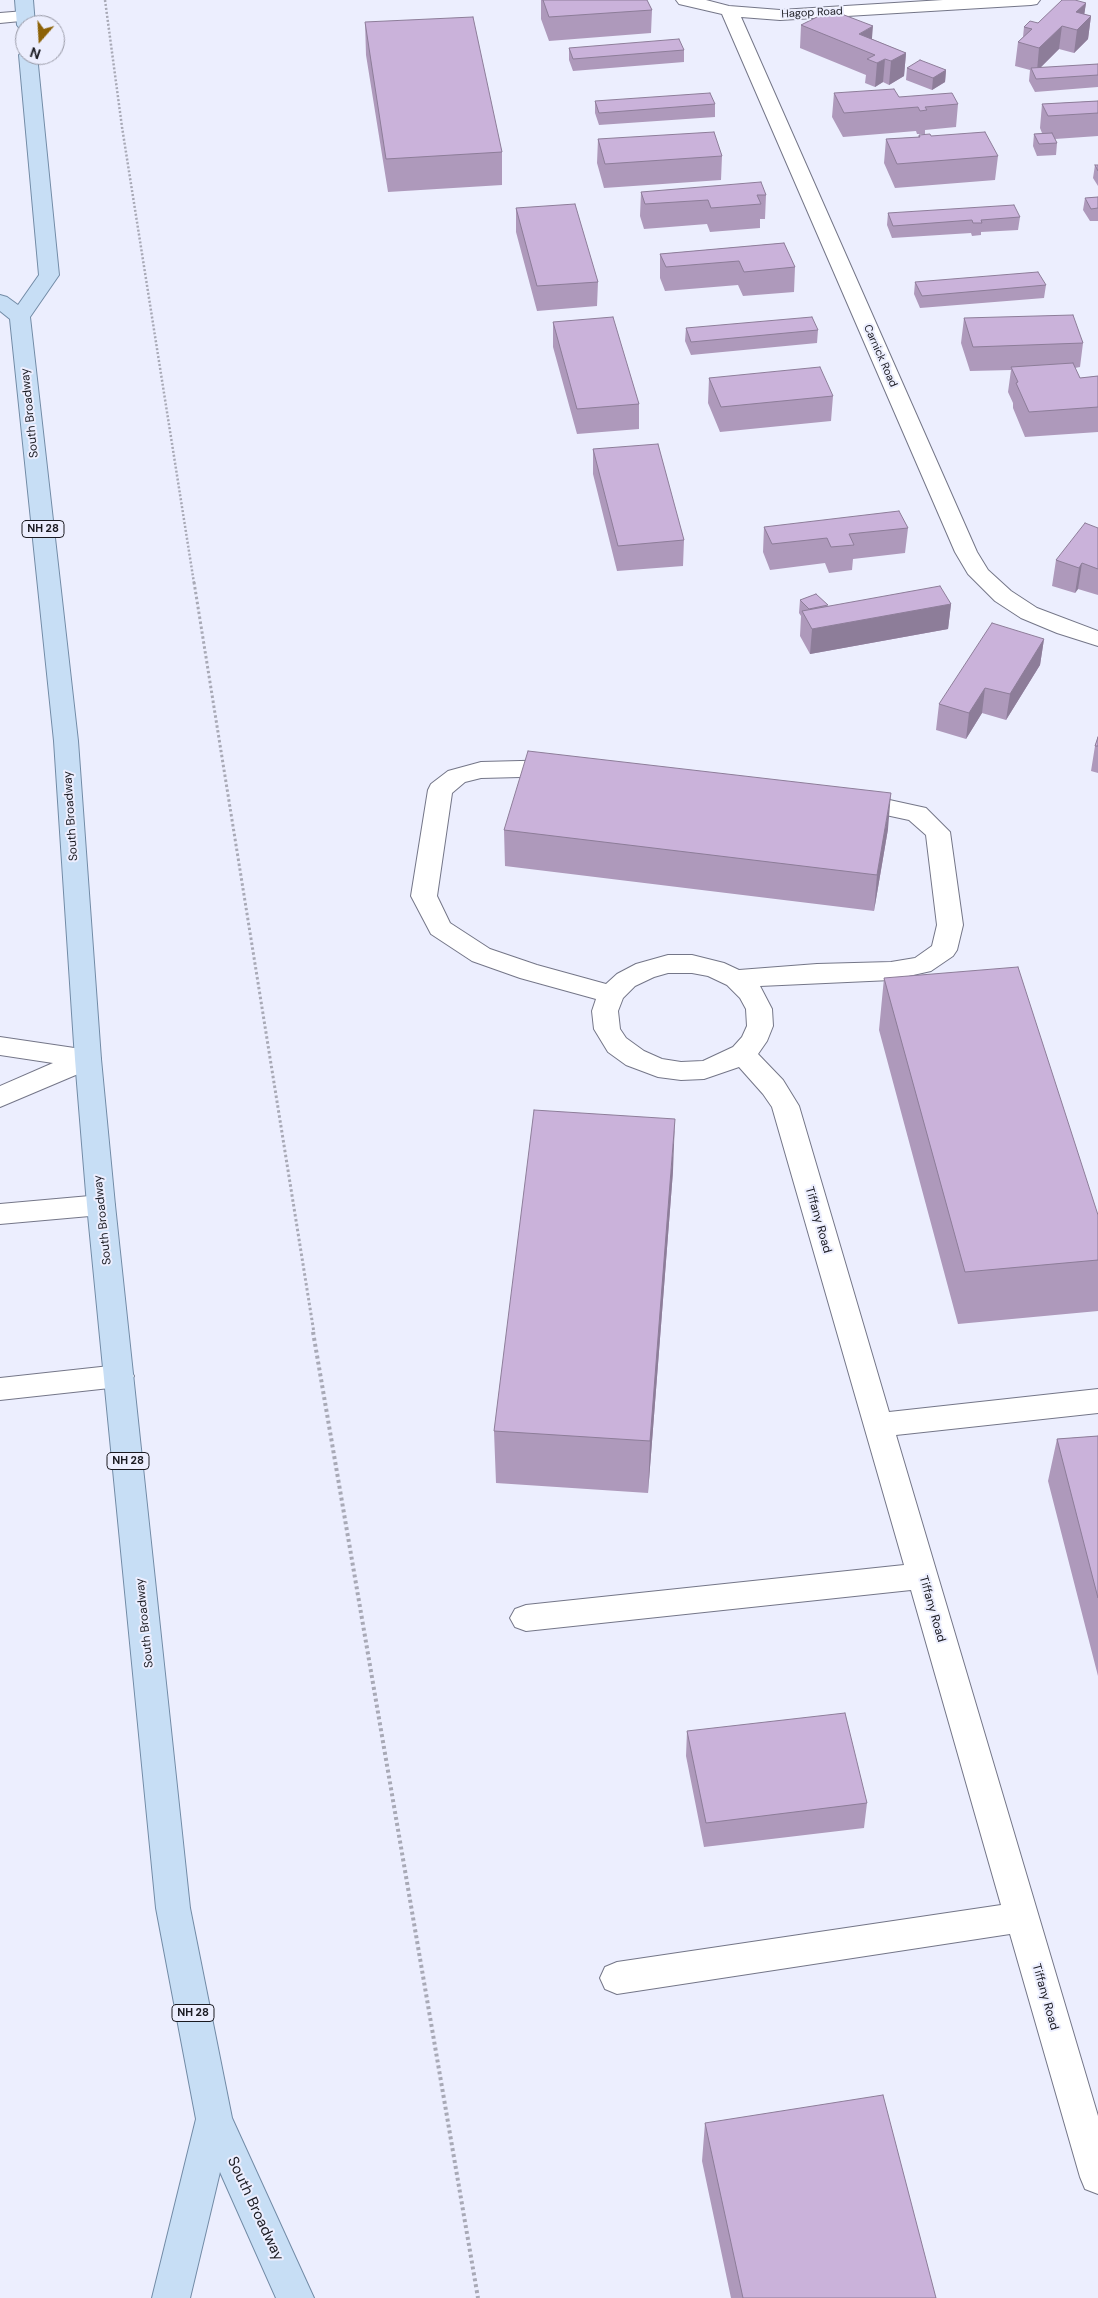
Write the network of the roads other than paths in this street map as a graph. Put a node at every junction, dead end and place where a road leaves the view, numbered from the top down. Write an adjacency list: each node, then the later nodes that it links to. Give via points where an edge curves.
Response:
1 (685, 0): 3 (street, Hagop Road)
2 (1031, 0): 3 (street, Hagop Road, via 780,15)
3 (729, 11): 9 (street, Carnick Road, via 971,560 980,574 1003,596 1029,613)
4 (25, 14): 5 (street)
5 (0, 18)
6 (29, 65): 8 (main road, via 49,275)
7 (0, 302): 8 (main road)
8 (20, 316): 16 (main road, South Broadway / NH 28, via 66,741)
9 (1098, 639)
10 (583, 770): 13 (street, via 546,766 481,770 457,776 440,790 424,896 440,928 481,955)
11 (827, 797): 12 (street, via 917,814 938,832 950,925 944,950 922,965 891,971)
12 (736, 979): 13 (street, via 692,964 668,964 645,970 626,980); 15 (street, via 751,993 760,1009 760,1026 754,1041)
13 (611, 994): 15 (street, via 605,1011 607,1029 617,1045 635,1058 658,1068 681,1071 704,1070)
14 (0, 1046): 16 (street)
15 (742, 1054): 23 (street, Tiffany Road, via 773,1087 785,1106)
16 (88, 1059): 17 (street); 18 (main road, South Broadway / NH 28)
17 (0, 1097)
18 (101, 1205): 19 (street); 20 (main road, South Broadway / NH 28)
19 (0, 1214)
20 (119, 1376): 21 (street); 28 (main road, South Broadway / NH 28, via 173,1908)
21 (0, 1389)
22 (1098, 1401): 23 (street)
23 (878, 1425): 24 (street, Tiffany Road)
24 (922, 1576): 25 (street); 26 (street, Tiffany Road)
25 (526, 1618)
26 (1022, 1916): 27 (street); 29 (street, Tiffany Road)
27 (617, 1978)
28 (214, 2119): 30 (main road, South Broadway / NH 28); 31 (main road, South Broadway / NH 28)
29 (1098, 2177)
30 (170, 2298)
31 (295, 2298)

